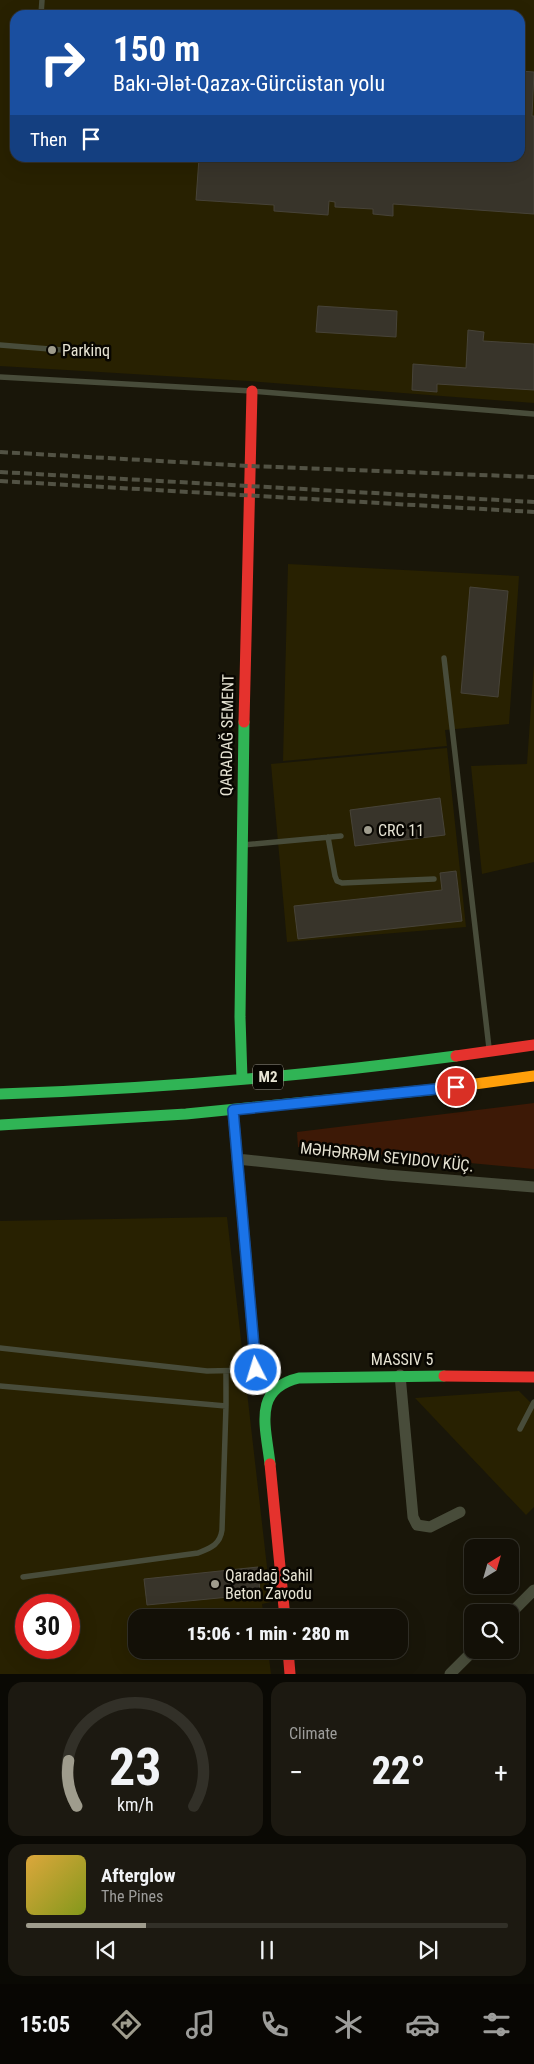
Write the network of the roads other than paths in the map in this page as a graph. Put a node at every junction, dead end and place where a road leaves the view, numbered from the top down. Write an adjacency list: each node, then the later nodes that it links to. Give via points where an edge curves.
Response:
1 (0, 345): 2 (lane)
2 (87, 352)
3 (0, 377): 4 (lane)
4 (252, 391): 5 (lane); 9 (main road, QARADAĞ SEMENT)
5 (534, 414)
6 (444, 658): 12 (lane)
7 (341, 836): 8 (lane)
8 (328, 837): 9 (lane); 10 (lane, via 335,876 342,883)
9 (241, 846): 14 (main road, QARADAĞ SEMENT)
10 (434, 878)
11 (534, 1045): 12 (main road, M2)
12 (490, 1053): 14 (main road, M2)
13 (534, 1076): 16 (main road, M2)
14 (242, 1079): 15 (main road, M2)
15 (0, 1094)
16 (233, 1110): 17 (main road, M2, via 61,1123); 18 (street)
17 (0, 1124)
18 (237, 1159): 19 (street, MƏHƏRRƏM SEYIDOV KÜÇ.); 21 (street)
19 (534, 1187)
20 (0, 1348): 22 (lane)
21 (256, 1370): 22 (lane); 26 (street)
22 (226, 1372): 28 (lane)
23 (400, 1374): 24 (main road, MASSIV 5); 26 (main road, MASSIV 5, via 299,1378 287,1380); 30 (street, via 413,1517 417,1525 430,1527)
24 (534, 1377)
25 (0, 1386): 28 (lane)
26 (272, 1389): 34 (main road, via 264,1415)
27 (534, 1402): 29 (lane)
28 (226, 1406): 31 (lane, via 222,1530 216,1544 198,1553)
29 (520, 1428)
30 (460, 1512)
31 (23, 1576)
32 (534, 1590): 33 (street)
33 (519, 1605)
34 (284, 1609)
35 (289, 1659): 37 (main road)
36 (465, 1659): 38 (street)
37 (290, 1674)
38 (450, 1674)

